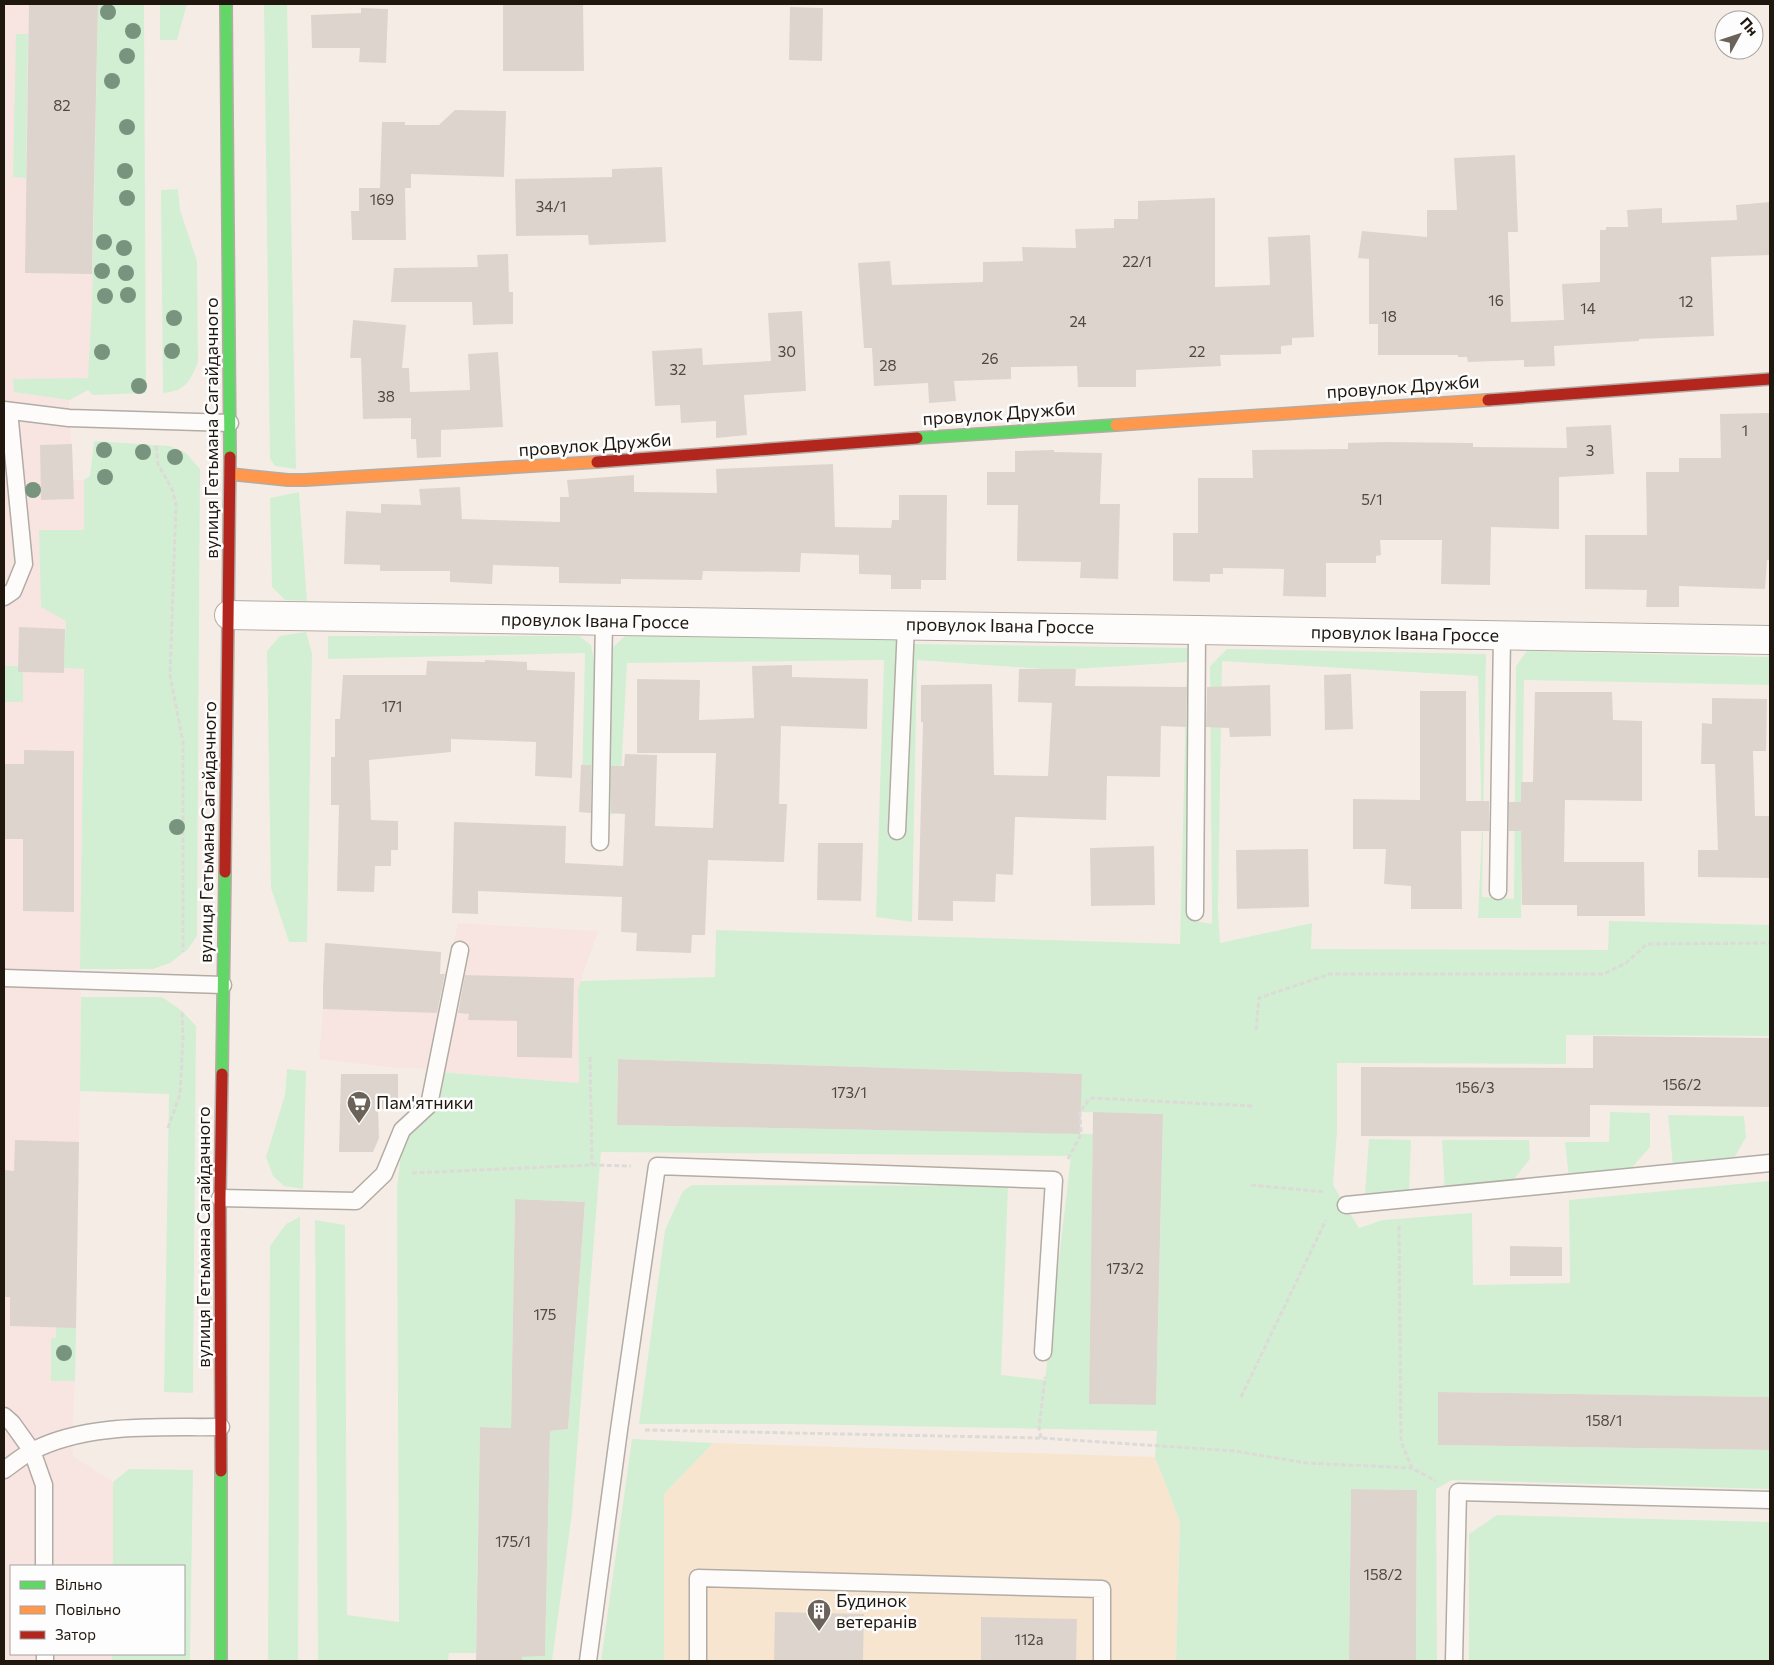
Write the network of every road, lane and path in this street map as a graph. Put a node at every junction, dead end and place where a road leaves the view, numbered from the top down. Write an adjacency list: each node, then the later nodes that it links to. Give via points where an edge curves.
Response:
1 (226, 4): 5 (main road, вулиця Гетьмана Сагайдачного)
2 (1770, 379): 6 (main road, провулок Дружби, via 910,438 512,469 304,480)
3 (6, 411): 4 (lane, via 69,418); 7 (lane, via 24,564 13,591)
4 (152, 421): 5 (lane); 20 (path, via 158,464 172,489 176,504 170,675 183,742)
5 (230, 423): 6 (main road, вулиця Гетьмана Сагайдачного)
6 (230, 474): 8 (main road, вулиця Гетьмана Сагайдачного)
7 (4, 597)
8 (229, 615): 9 (street, провулок Івана Гроссе); 22 (main road, вулиця Гетьмана Сагайдачного)
9 (604, 621): 10 (street, провулок Івана Гроссе); 15 (lane)
10 (906, 625): 11 (street, провулок Івана Гроссе); 14 (lane)
11 (1197, 630): 12 (street, провулок Івана Гроссе); 17 (lane)
12 (1502, 636): 13 (street, провулок Івана Гроссе); 16 (lane)
13 (1770, 640)
14 (897, 831)
15 (600, 842)
16 (1498, 891)
17 (1195, 912)
18 (1770, 943): 24 (path, via 1647,944 1626,963 1604,974 1330,974 1259,998)
19 (460, 950): 31 (lane, via 429,1105 402,1130)
20 (183, 952)
21 (4, 978): 22 (lane)
22 (223, 985): 34 (main road, вулиця Гетьмана Сагайдачного)
23 (182, 1011): 27 (path, via 184,1038 180,1094)
24 (1256, 1030)
25 (590, 1057): 29 (path)
26 (1253, 1106): 32 (path, via 1090,1098 1080,1112 1081,1134 1071,1156)
27 (168, 1128)
28 (1770, 1163): 35 (lane)
29 (592, 1165): 30 (path); 31 (path)
30 (657, 1166): 32 (lane); 41 (lane)
31 (384, 1174): 34 (lane, via 356,1201)
32 (1054, 1180): 37 (lane)
33 (1250, 1185): 36 (path, via 1340,1193)
34 (220, 1198): 40 (main road, вулиця Гетьмана Сагайдачного)
35 (1399, 1200): 36 (lane); 44 (path, via 1401,1442)
36 (1346, 1205): 38 (path, via 1329,1214)
37 (1043, 1352): 42 (path, via 1045,1380 1039,1428)
38 (1241, 1397)
39 (4, 1416): 43 (lane)
40 (221, 1427): 43 (lane, via 111,1430 72,1436); 49 (main road, вулиця Гетьмана Сагайдачного)
41 (619, 1430): 42 (path); 50 (lane)
42 (1041, 1438): 44 (path, via 1235,1451 1306,1462)
43 (32, 1451): 45 (lane); 48 (lane, via 44,1485)
44 (1412, 1468): 46 (path)
45 (4, 1470)
46 (1458, 1492): 47 (lane); 53 (lane)
47 (1770, 1500)
48 (44, 1565)
49 (221, 1661)
50 (588, 1661)
51 (698, 1661): 52 (lane, via 698,1578 1102,1588)
52 (1102, 1661)
53 (1454, 1661)

